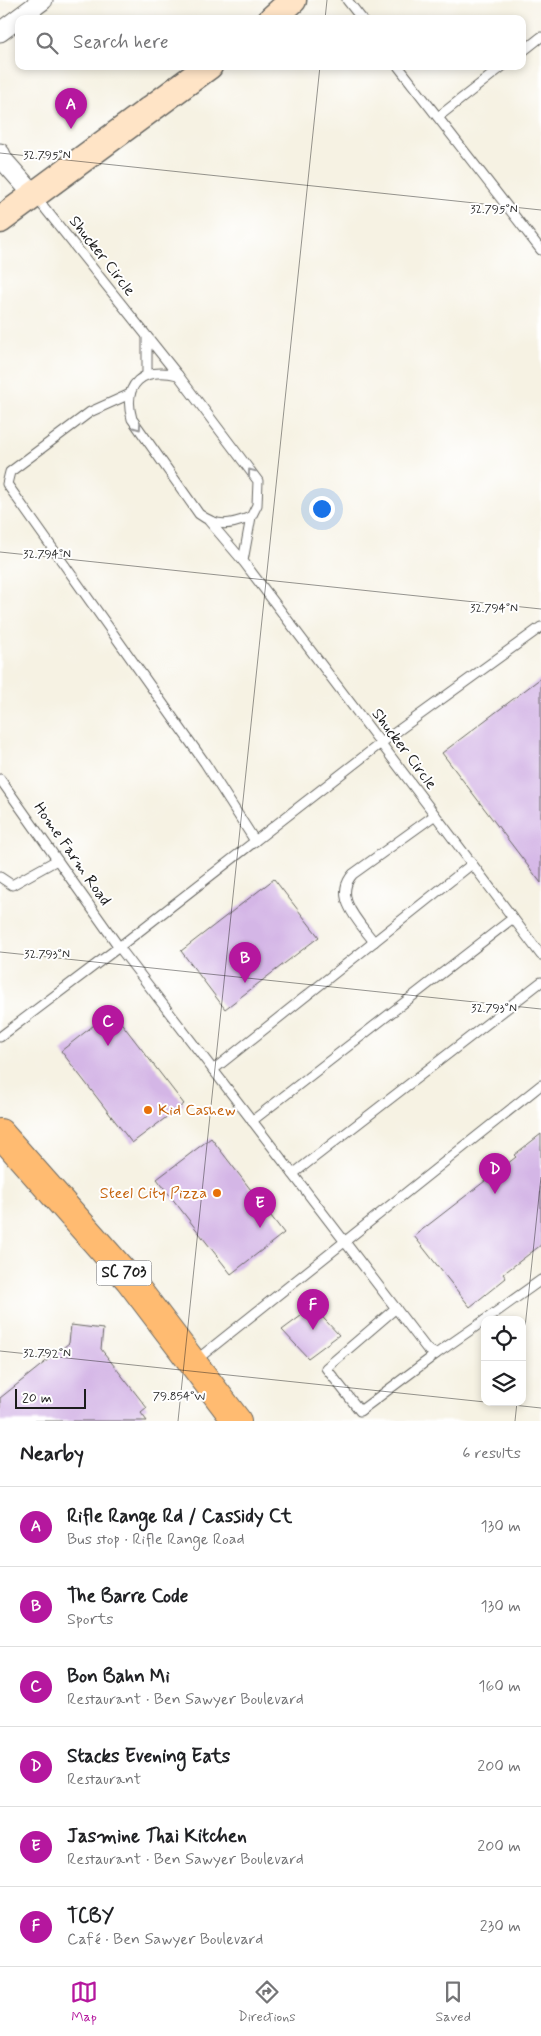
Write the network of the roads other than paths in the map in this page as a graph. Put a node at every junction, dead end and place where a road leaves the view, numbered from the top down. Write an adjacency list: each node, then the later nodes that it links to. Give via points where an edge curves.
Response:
1 (43, 0): 4 (street)
2 (293, 0): 5 (main road)
3 (347, 0): 6 (lane)
4 (23, 15)
5 (276, 15)
6 (359, 15)
7 (15, 21): 8 (street)
8 (0, 32)
9 (541, 37): 10 (lane)
10 (526, 49)
11 (204, 70): 16 (main road)
12 (401, 70): 14 (lane)
13 (498, 70): 14 (lane)
14 (438, 117): 18 (lane)
15 (0, 153): 16 (street)
16 (33, 194): 17 (main road); 19 (lane, Shucker Circle)
17 (0, 220)
18 (541, 250)
19 (147, 337): 20 (lane); 21 (lane, Shucker Circle)
20 (147, 374): 21 (lane, via 157,372); 22 (lane, via 138,380)
21 (178, 376): 23 (lane, Shucker Circle, one-way to 21, via 257,505 258,480)
22 (130, 394): 24 (lane, Shucker Circle, one-way to 24, via 128,407 132,419 199,514); 30 (lane, via 90,412 10,472 7,484 205,762)
23 (250, 516): 24 (lane, via 221,525); 25 (lane, Shucker Circle)
24 (208, 521): 25 (lane, Shucker Circle)
25 (243, 561): 27 (lane, Shucker Circle)
26 (541, 627): 27 (lane)
27 (380, 743): 29 (lane, Shucker Circle); 30 (lane)
28 (0, 779): 31 (lane, Home Farm Road)
29 (435, 815): 32 (lane, Shucker Circle); 35 (lane, via 348,880 345,889 347,904)
30 (254, 841): 36 (lane)
31 (57, 860): 33 (lane, via 12,885); 36 (lane, Home Farm Road)
32 (472, 864): 34 (lane, Shucker Circle); 35 (lane)
33 (0, 877)
34 (513, 918): 37 (lane, Shucker Circle); 42 (lane)
35 (374, 942): 40 (lane)
36 (119, 947): 39 (lane); 40 (lane, Home Farm Road)
37 (541, 955)
38 (541, 982): 44 (lane)
39 (0, 1037)
40 (213, 1070): 42 (lane, Home Farm Road)
41 (541, 1085): 45 (lane)
42 (252, 1120): 44 (lane, Home Farm Road)
43 (0, 1133): 51 (main road, SC 703, via 129,1278)
44 (293, 1174): 45 (lane, Home Farm Road)
45 (345, 1242): 47 (lane, Home Farm Road); 51 (lane)
46 (541, 1280): 48 (lane)
47 (396, 1308): 50 (lane, Home Farm Road, via 427,1349); 50 (lane, via 326,1368 360,1411)
48 (491, 1316)
49 (481, 1323): 50 (lane)
50 (436, 1354)
51 (193, 1363): 52 (main road, SC 703)
52 (237, 1421)

